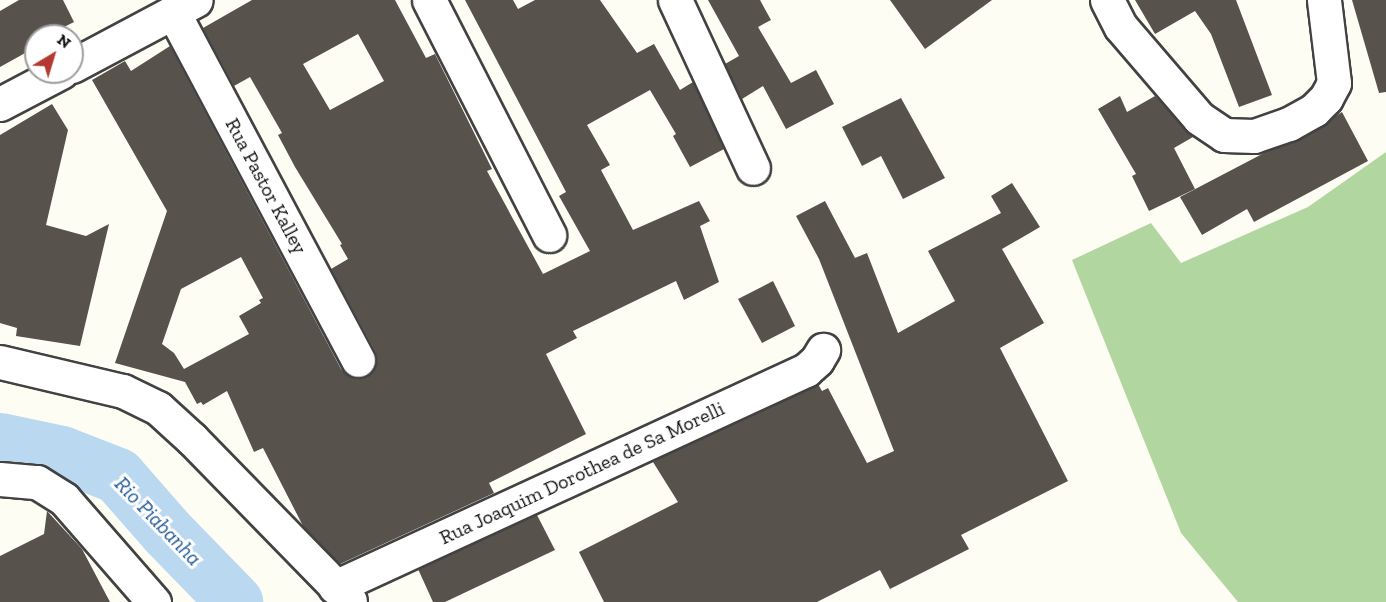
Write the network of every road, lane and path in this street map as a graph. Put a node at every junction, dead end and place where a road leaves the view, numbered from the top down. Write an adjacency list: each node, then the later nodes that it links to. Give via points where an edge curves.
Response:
1 (429, 0): 10 (street)
2 (675, 0): 9 (street)
3 (1107, 0): 4 (street, via 1121,27 1199,118 1224,135 1254,136 1314,110 1334,83)
4 (1324, 0)
5 (184, 6): 6 (street); 12 (street, Rua Pastor Kalley)
6 (84, 60)
7 (35, 84): 8 (street)
8 (2, 99)
9 (753, 168)
10 (549, 235)
11 (823, 350): 15 (street, Rua Joaquim Dorothea de Sa Morelli, via 806,370)
12 (358, 360)
13 (0, 362): 15 (street, via 123,391 158,408)
14 (0, 479): 16 (street, via 37,482 64,499)
15 (343, 595)
16 (154, 602)

